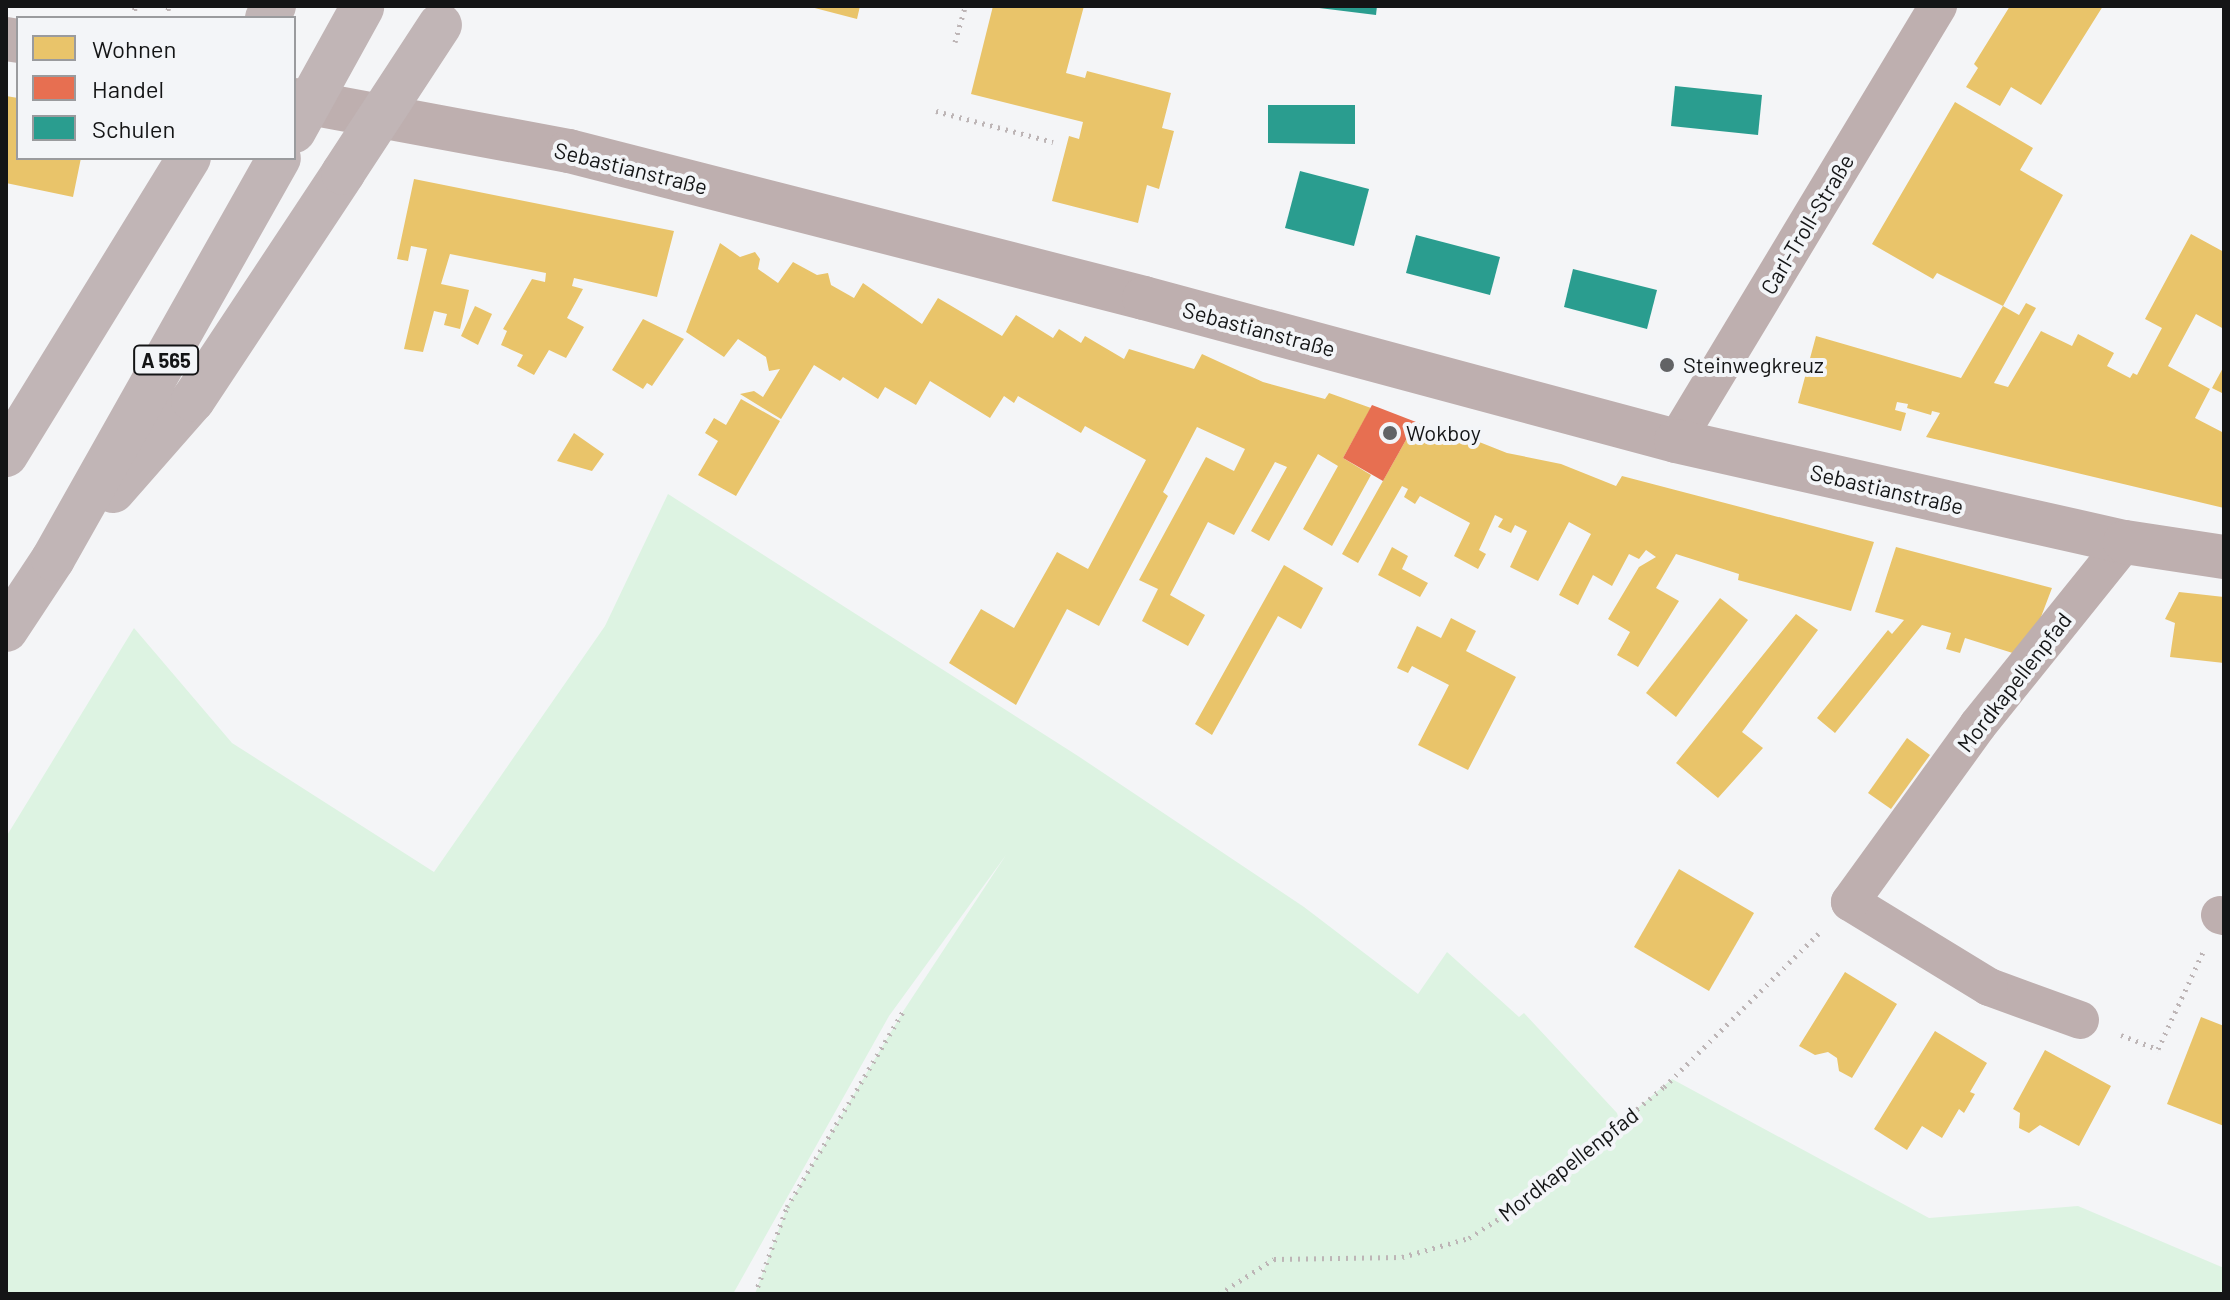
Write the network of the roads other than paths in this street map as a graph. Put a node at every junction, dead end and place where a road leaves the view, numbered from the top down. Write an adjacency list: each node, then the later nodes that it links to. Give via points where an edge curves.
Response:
1 (1938, 6): 8 (street, Carl-Troll-Straße)
2 (363, 7): 5 (highway, A 565, bridge)
3 (446, 15): 12 (highway, bridge, via 193,400)
4 (296, 100): 8 (street, Sebastianstraße, via 569,151)
5 (296, 127)
6 (188, 160): 9 (highway)
7 (278, 160): 12 (highway, A 565)
8 (1676, 441): 10 (street, Sebastianstraße)
9 (6, 455)
10 (2125, 542): 11 (street, Sebastianstraße); 14 (street, Mordkapellenpfad, via 1978,725 1850,902 1989,987)
11 (2224, 557)
12 (53, 559): 13 (highway, A 565)
13 (6, 630)
14 (2080, 1020)

